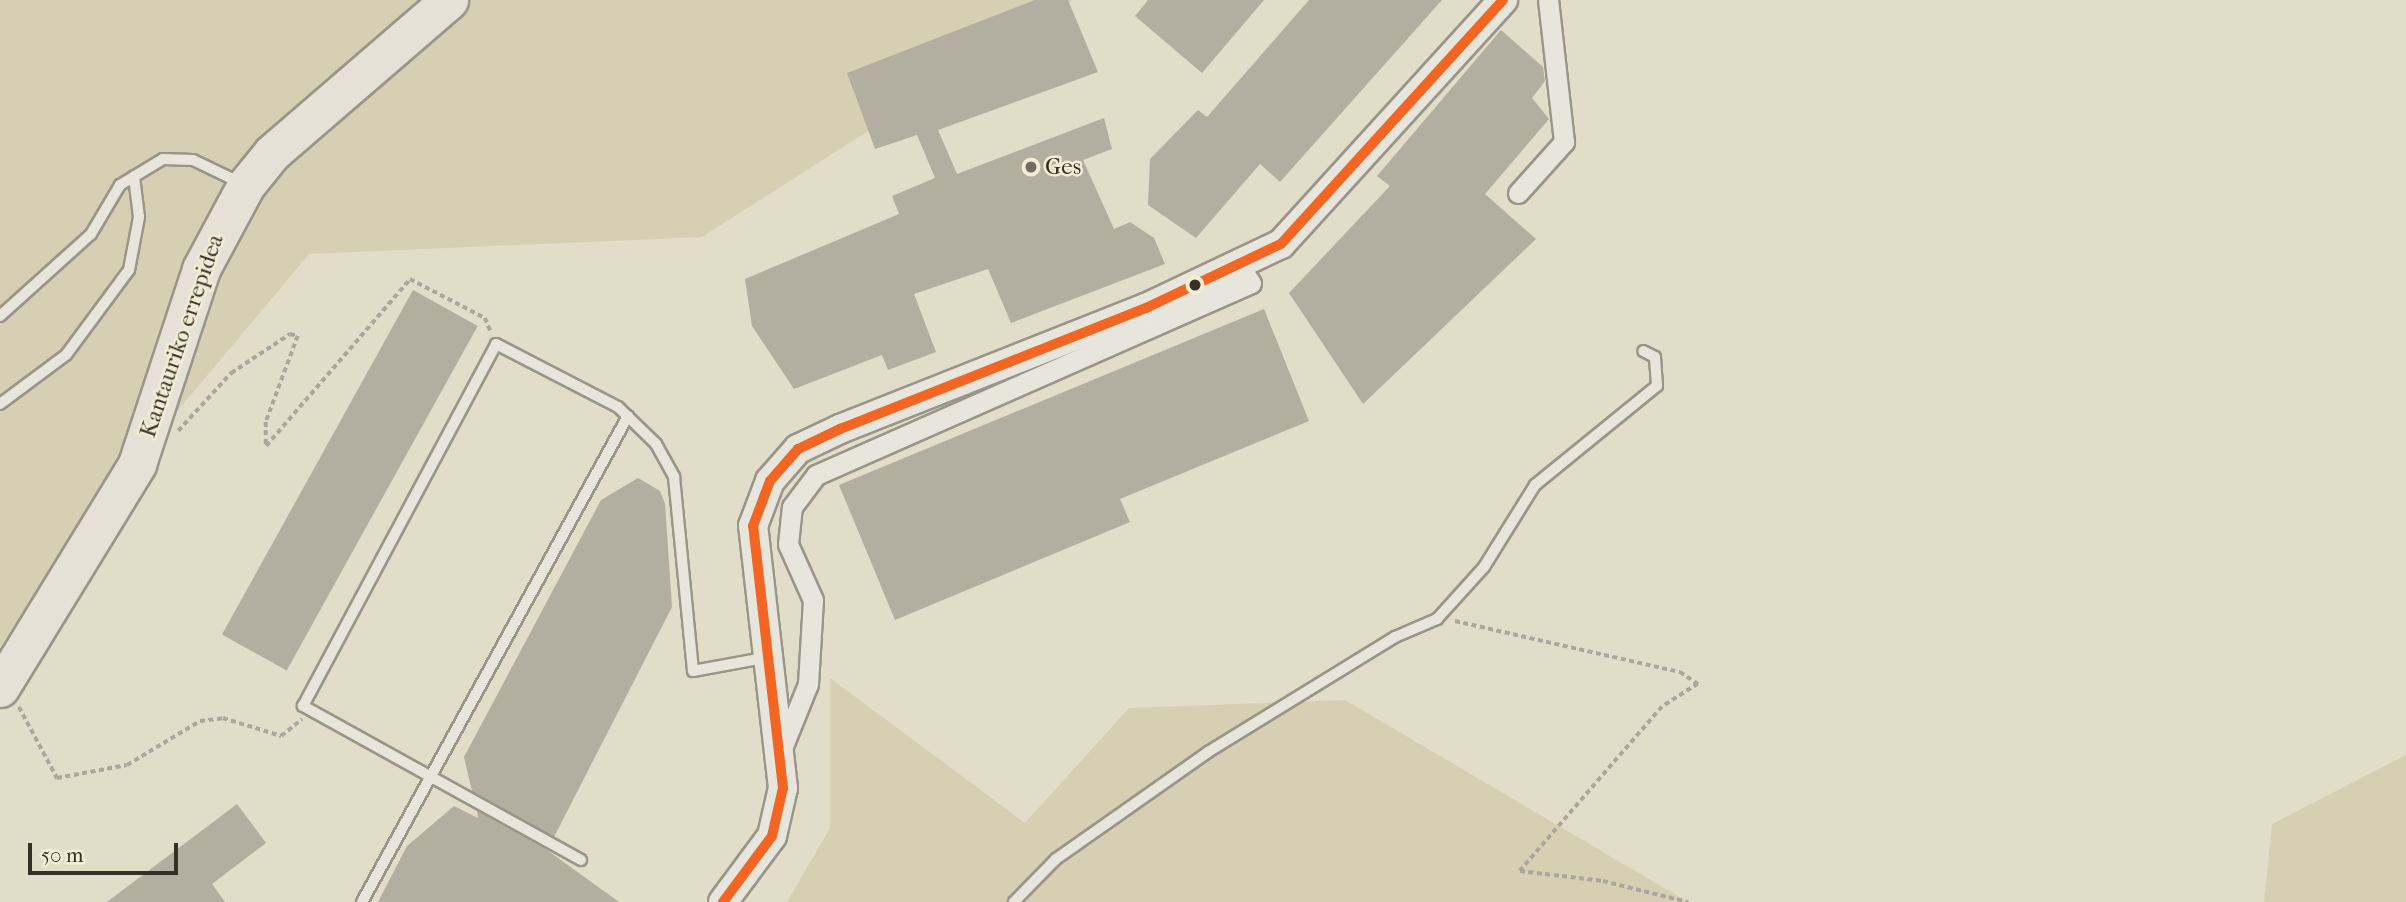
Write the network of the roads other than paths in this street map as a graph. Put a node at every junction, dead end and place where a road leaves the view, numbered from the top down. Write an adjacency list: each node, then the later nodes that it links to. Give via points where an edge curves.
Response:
1 (449, 0): 5 (highway, Kantauriko errepidea, via 272,153)
2 (1503, 0): 7 (street, via 1281,244)
3 (1548, 0): 6 (street, via 1564,142)
4 (134, 176): 5 (lane, via 163,159 193,160); 8 (lane, via 120,185 91,234); 10 (lane, via 139,217 129,270 66,355)
5 (246, 185): 13 (highway, Kantauriko errepidea, via 201,269 137,464)
6 (1518, 193)
7 (1241, 268): 12 (street, via 798,449 770,481 753,526); 14 (street, via 1251,283 816,475 792,507 788,544 813,600 808,684)
8 (0, 316)
9 (1643, 351): 19 (lane, via 1655,357 1657,386 1535,485 1484,567 1437,619 1395,637 1208,752 1056,859)
10 (0, 404)
11 (628, 416): 12 (lane, via 656,444 674,477 694,671); 15 (lane); 15 (lane, via 496,344 303,706)
12 (770, 657): 14 (street)
13 (2, 685)
14 (782, 751): 18 (street, via 783,788 772,836)
15 (426, 778): 16 (lane); 17 (lane)
16 (582, 859)
17 (362, 902)
18 (723, 902)
19 (1014, 902)

